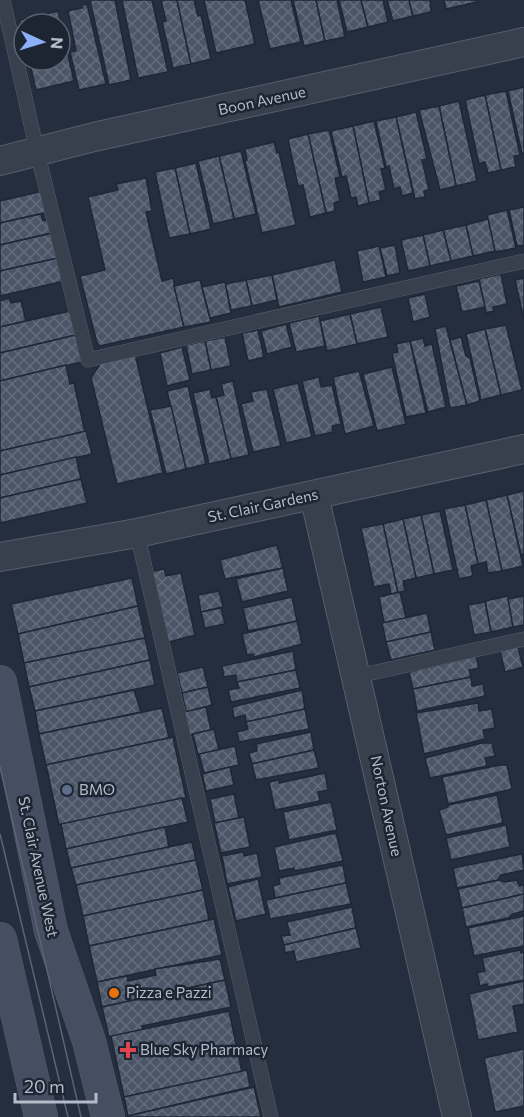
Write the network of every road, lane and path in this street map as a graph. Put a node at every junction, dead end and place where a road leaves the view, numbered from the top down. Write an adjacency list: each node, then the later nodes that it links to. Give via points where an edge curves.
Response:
1 (3, 0): 3 (lane)
2 (524, 42): 3 (street, Boon Avenue)
3 (37, 151): 4 (street, Boon Avenue); 5 (lane, via 88,360)
4 (0, 161)
5 (524, 261)
6 (524, 449): 7 (street, St. Clair Gardens)
7 (314, 495): 8 (street, St. Clair Gardens); 11 (street, Norton Avenue)
8 (137, 533): 9 (street, St. Clair Gardens); 16 (lane)
9 (0, 557)
10 (524, 639): 11 (lane)
11 (358, 676): 17 (street, Norton Avenue)
12 (0, 682): 15 (main road, St. Clair Avenue West, via 51,931 89,1041)
13 (0, 939): 14 (main road)
14 (41, 1117)
15 (108, 1117)
16 (271, 1117)
17 (457, 1117)

